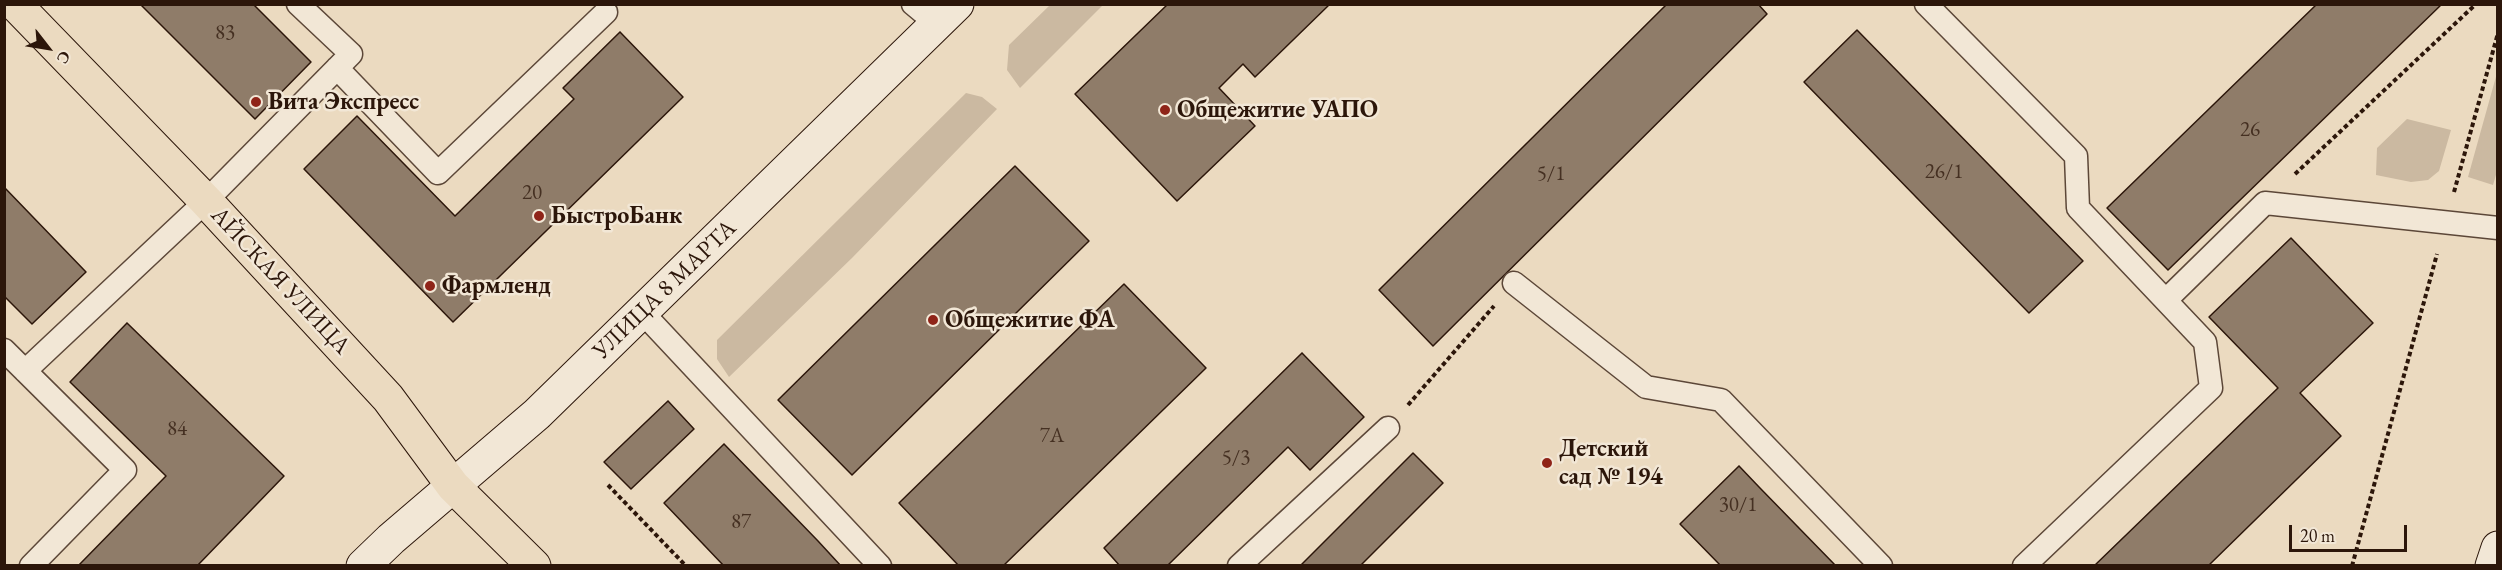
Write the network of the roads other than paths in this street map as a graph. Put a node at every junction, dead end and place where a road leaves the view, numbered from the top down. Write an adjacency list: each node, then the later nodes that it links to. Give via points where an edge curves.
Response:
1 (298, 4): 6 (lane, via 351,54)
2 (1926, 4): 10 (lane, via 2076,156 2078,208)
3 (21, 6): 7 (main road, АЙСКАЯ УЛИЦА)
4 (935, 11): 11 (main road, УЛИЦА 8 МАРТА)
5 (606, 12): 6 (lane, via 438,173)
6 (338, 68): 7 (lane)
7 (206, 201): 13 (lane); 15 (main road, АЙСКАЯ УЛИЦА, via 388,398)
8 (2498, 228): 10 (lane, via 2265,203)
9 (1514, 283): 22 (lane, via 1646,387 1721,400)
10 (2166, 300): 23 (lane, via 2205,342 2211,388)
11 (642, 312): 15 (main road, УЛИЦА 8 МАРТА, via 537,414); 20 (lane)
12 (4, 350): 13 (lane)
13 (25, 371): 17 (lane, via 125,470)
14 (1388, 428): 21 (lane)
15 (453, 486): 18 (main road, УЛИЦА 8 МАРТА); 19 (main road, АЙСКАЯ УЛИЦА)
16 (2498, 548): 24 (main road)
17 (31, 566)
18 (363, 566)
19 (534, 566)
20 (880, 566)
21 (1239, 566)
22 (1881, 566)
23 (2024, 566)
24 (2492, 566)

